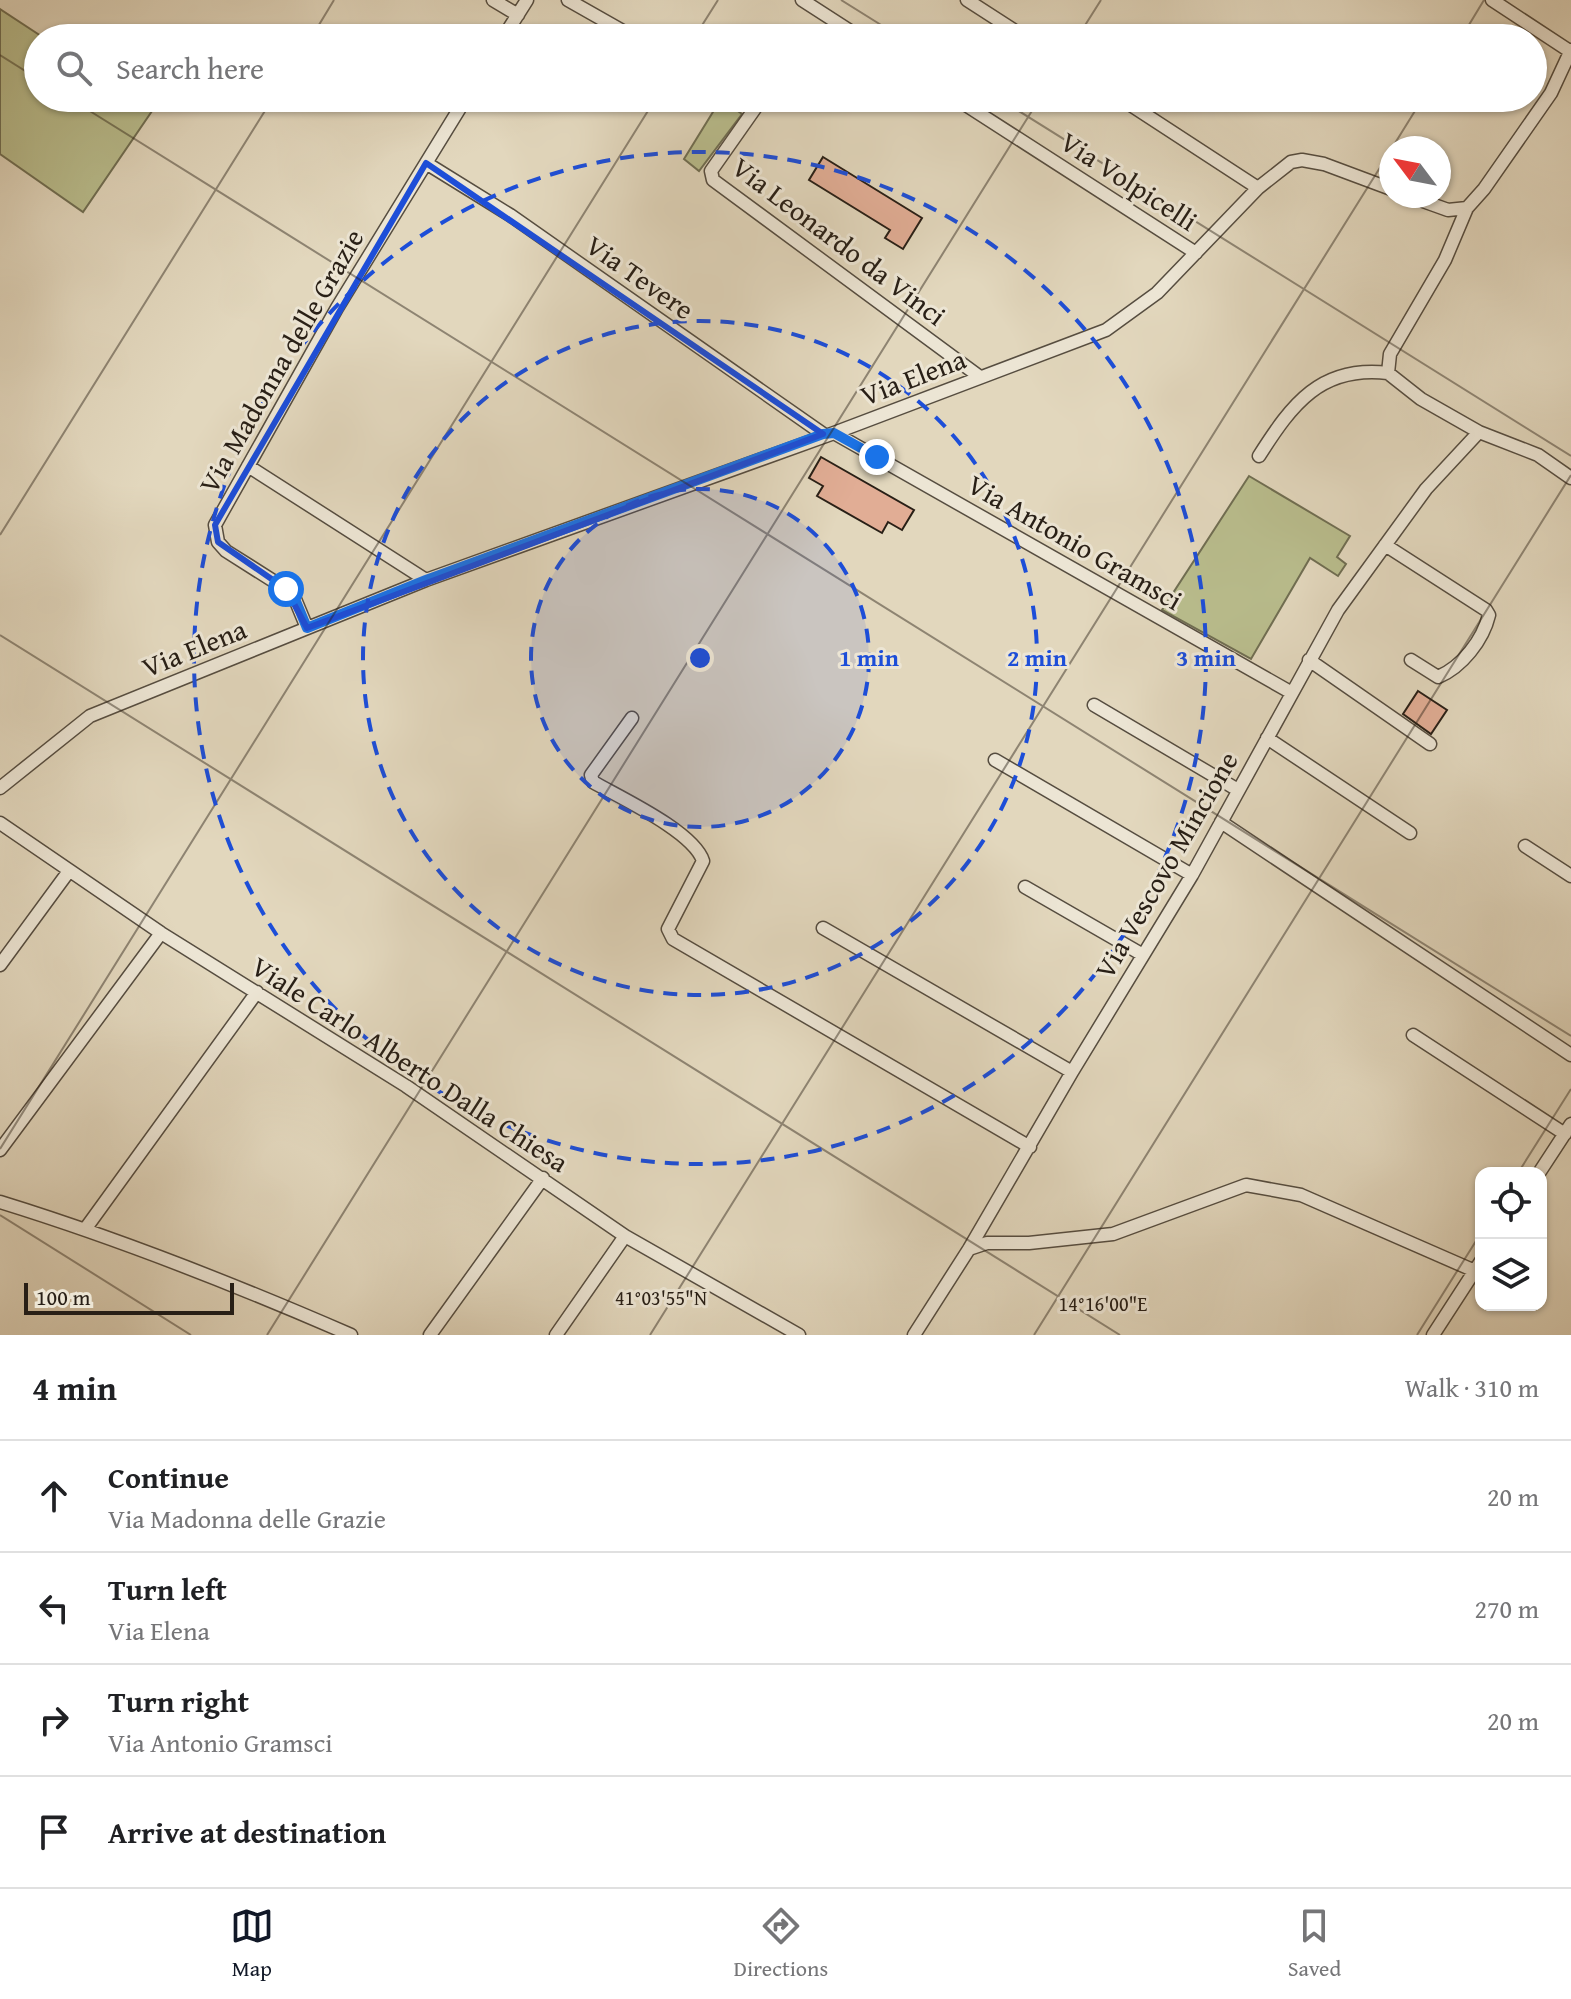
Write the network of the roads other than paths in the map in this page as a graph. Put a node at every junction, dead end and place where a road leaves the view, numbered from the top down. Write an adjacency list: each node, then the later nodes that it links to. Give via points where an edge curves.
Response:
1 (493, 0): 7 (street)
2 (527, 0): 7 (street)
3 (568, 0): 9 (street)
4 (802, 0): 10 (street)
5 (967, 0): 11 (street)
6 (1492, 0): 12 (street)
7 (518, 15): 8 (street)
8 (512, 24)
9 (610, 24)
10 (839, 24)
11 (1004, 24)
12 (1528, 24)
13 (1547, 36): 14 (street)
14 (1571, 52): 15 (street)
15 (1547, 99)
16 (457, 112): 21 (street, Via Madonna delle Grazie)
17 (752, 112): 28 (street, Via Leonardo da Vinci, via 711,171 713,180)
18 (977, 112): 26 (street, Via Volpicelli)
19 (1141, 112): 23 (street)
20 (1538, 112): 25 (street)
21 (426, 163): 30 (street, Via Tevere); 32 (street, Via Madonna delle Grazie)
22 (1379, 185): 23 (street, Via Elena, via 1302,160 1281,168)
23 (1258, 188): 26 (street, Via Elena)
24 (1442, 208): 25 (street)
25 (1467, 208): 27 (street, via 1445,260 1390,354)
26 (1196, 253): 28 (street, Via Elena, via 1157,293 1106,330)
27 (1388, 373): 29 (street); 31 (street, via 1365,370 1331,378 1279,424)
28 (980, 377): 30 (street, Via Elena)
29 (1479, 432): 33 (street, via 1538,455); 34 (street, Via Vescovo Mincione, via 1426,489)
30 (828, 434): 35 (street, Via Elena); 39 (street, Via Antonio Gramsci)
31 (1259, 456)
32 (248, 466): 35 (street); 36 (street, Via Madonna delle Grazie, via 215,525 218,542 286,589)
33 (1571, 478)
34 (1385, 545): 37 (street, Via Vescovo Mincione); 38 (street, via 1489,615 1462,663 1450,672 1438,677)
35 (426, 580): 36 (street, Via Elena)
36 (307, 628): 45 (street, Via Elena, via 90,716)
37 (1309, 660): 39 (street, Via Vescovo Mincione); 43 (street)
38 (1411, 660)
39 (1292, 693): 42 (street, Via Vescovo Mincione)
40 (1094, 705): 46 (street)
41 (632, 718): 64 (street, via 591,775 593,782 683,835 700,851 703,861 668,929 673,939)
42 (1267, 738): 46 (street, Via Vescovo Mincione); 49 (street)
43 (1430, 744)
44 (995, 760): 52 (street)
45 (0, 788)
46 (1238, 790): 47 (street, Via Vescovo Mincione)
47 (1221, 822): 52 (street, Via Vescovo Mincione); 61 (street)
48 (0, 823): 51 (street, Viale Carlo Alberto Dalla Chiesa)
49 (1410, 833)
50 (1525, 846): 53 (street)
51 (69, 871): 56 (street, Viale Carlo Alberto Dalla Chiesa); 58 (street)
52 (1192, 875): 57 (street, Via Vescovo Mincione)
53 (1571, 876)
54 (1025, 887): 57 (street)
55 (823, 928): 62 (street)
56 (161, 933): 59 (street, Viale Carlo Alberto Dalla Chiesa); 65 (street)
57 (1143, 955): 62 (street, Via Vescovo Mincione)
58 (0, 965)
59 (257, 992): 67 (street, Viale Carlo Alberto Dalla Chiesa); 69 (street)
60 (1413, 1035): 63 (street)
61 (1571, 1055)
62 (1072, 1072): 64 (street, Via Vescovo Mincione)
63 (1568, 1129): 66 (street)
64 (1030, 1147): 71 (street, Via Vescovo Mincione)
65 (0, 1150)
66 (1543, 1167)
67 (543, 1178): 70 (street, Viale Carlo Alberto Dalla Chiesa); 75 (street)
68 (0, 1202): 69 (street)
69 (86, 1228): 74 (street)
70 (625, 1236): 76 (street); 77 (street, Viale Carlo Alberto Dalla Chiesa)
71 (969, 1249): 72 (street, via 987,1243 1113,1234 1246,1185 1301,1195); 78 (street, Via Vescovo Mincione)
72 (1475, 1265)
73 (1475, 1271): 79 (street)
74 (351, 1335)
75 (430, 1335)
76 (556, 1335)
77 (799, 1335)
78 (914, 1335)
79 (1433, 1335)

